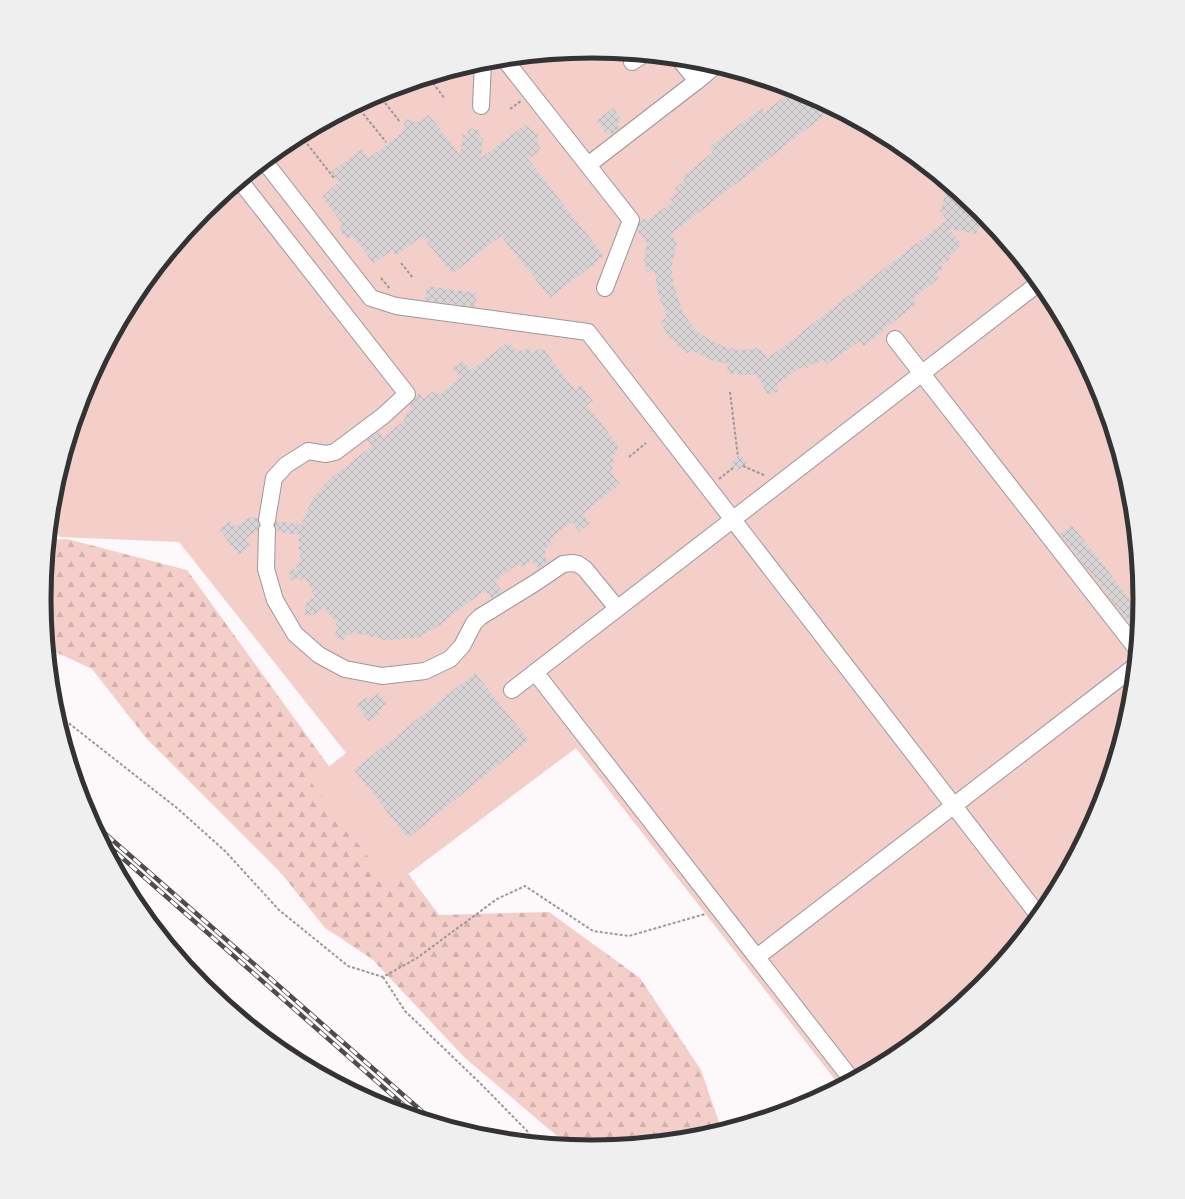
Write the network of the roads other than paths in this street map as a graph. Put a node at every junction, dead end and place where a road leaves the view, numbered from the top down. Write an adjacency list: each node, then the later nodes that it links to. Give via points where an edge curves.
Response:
1 (509, 65): 7 (street)
2 (685, 66): 5 (street)
3 (483, 69): 6 (street)
4 (709, 71): 5 (street)
5 (697, 81): 7 (street)
6 (481, 106)
7 (588, 165): 11 (street, via 631,220)
8 (268, 166): 14 (street, via 371,298 396,306 588,332)
9 (244, 185): 15 (street, via 407,394 383,416 335,452 326,454 308,451 286,465 274,478 267,525 266,569 275,600 295,634 319,655 345,669 382,676 425,671 450,659 462,646 480,617 563,564 578,564 585,569)
10 (1034, 287): 13 (street)
11 (605, 288)
12 (895, 339): 13 (street)
13 (922, 373): 14 (street); 16 (street)
14 (733, 519): 15 (street); 20 (street)
15 (617, 608): 18 (street)
16 (1132, 643)
17 (1129, 671): 20 (street)
18 (535, 672): 19 (street); 22 (street)
19 (512, 690)
20 (954, 806): 21 (street); 22 (street)
21 (1035, 912)
22 (757, 958): 23 (street)
23 (849, 1076)

